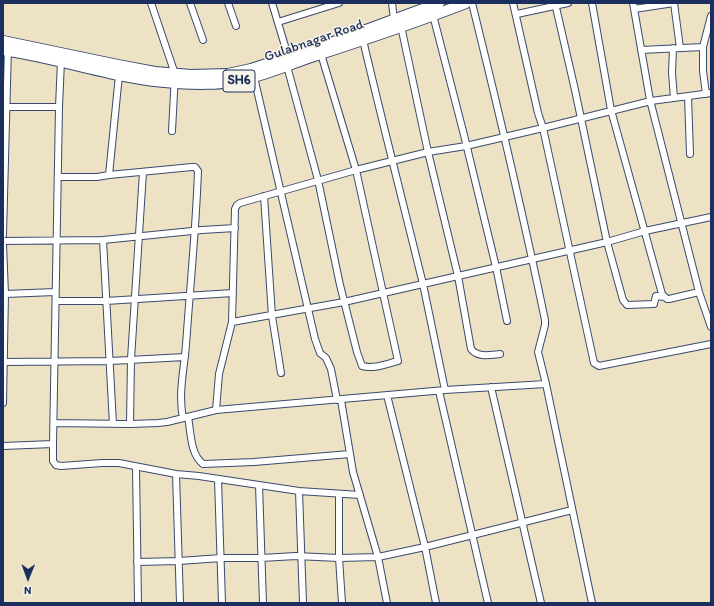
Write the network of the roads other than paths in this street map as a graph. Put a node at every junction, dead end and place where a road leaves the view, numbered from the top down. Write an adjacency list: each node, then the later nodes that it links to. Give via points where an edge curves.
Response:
1 (151, 3): 35 (street)
2 (190, 3): 23 (street)
3 (228, 3): 21 (street)
4 (272, 3): 19 (street)
5 (339, 3): 19 (street)
6 (392, 3): 20 (street)
7 (439, 3): 20 (main road, Gulabnagar Road / SH6)
8 (466, 3): 17 (main road, Gulabnagar Road / SH6)
9 (472, 3): 46 (street)
10 (513, 3): 16 (street)
11 (568, 3): 14 (street)
12 (592, 3): 42 (street)
13 (674, 3): 15 (street); 28 (street)
14 (555, 5): 16 (street); 43 (street)
15 (633, 6): 29 (street)
16 (517, 14): 44 (street)
17 (433, 15): 20 (main road, Gulabnagar Road / SH6); 47 (street)
18 (711, 16): 22 (street)
19 (278, 22): 32 (street)
20 (398, 23): 24 (main road, Gulabnagar Road / SH6); 32 (main road, Gulabnagar Road / SH6, via 331,43); 48 (street)
21 (236, 26)
22 (709, 27): 26 (street)
23 (204, 40)
24 (363, 40): 30 (main road, Gulabnagar Road / SH6); 50 (street)
25 (5, 46): 31 (main road, Gulabnagar Road / SH6); 35 (main road, Gulabnagar Road / SH6, via 118,65); 41 (street)
26 (703, 47): 28 (street); 36 (street, via 702,71)
27 (673, 48): 28 (street); 29 (street); 38 (street)
28 (680, 48)
29 (641, 50): 39 (street)
30 (321, 54): 32 (main road, Gulabnagar Road / SH6); 51 (street)
31 (61, 61): 33 (main road, Gulabnagar Road / SH6); 40 (street)
32 (288, 61): 34 (main road, Gulabnagar Road / SH6); 35 (main road, Gulabnagar Road / SH6, via 228,74); 55 (street)
33 (119, 75): 35 (main road, Gulabnagar Road / SH6, via 153,81); 53 (street)
34 (254, 77): 35 (main road, Gulabnagar Road / SH6, via 219,83); 56 (street)
35 (175, 78): 45 (street)
36 (708, 93): 37 (street)
37 (688, 96): 38 (street); 49 (street)
38 (674, 98): 39 (street)
39 (651, 100): 42 (street); 59 (street)
40 (58, 106): 41 (street); 54 (street)
41 (4, 108): 63 (street)
42 (612, 111): 43 (street); 61 (street)
43 (581, 119): 44 (street); 67 (street)
44 (543, 128): 46 (street); 69 (street)
45 (172, 131)
46 (505, 137): 47 (street); 70 (street)
47 (466, 146): 48 (street); 71 (street)
48 (428, 152): 50 (street); 72 (street)
49 (690, 154)
50 (392, 161): 51 (street); 73 (street)
51 (356, 170): 55 (street); 77 (street)
52 (143, 172): 53 (street); 62 (street, via 192,167 197,169); 64 (street)
53 (109, 175): 54 (street)
54 (58, 177): 66 (street)
55 (318, 180): 56 (street); 84 (street)
56 (280, 191): 57 (street); 85 (street)
57 (264, 196): 60 (street, via 238,204 235,209); 86 (street)
58 (711, 217): 59 (street)
59 (682, 223): 61 (street); 75 (street)
60 (235, 228): 62 (street); 76 (street)
61 (646, 230): 67 (street); 80 (street, via 662,294)
62 (195, 231): 64 (street); 79 (street)
63 (3, 235)
64 (140, 237): 65 (street); 81 (street)
65 (103, 240): 66 (street); 83 (street)
66 (57, 241): 68 (street); 74 (street)
67 (607, 242): 69 (street); 80 (street, via 622,300 625,303 654,304 656,296)
68 (3, 243): 78 (street)
69 (570, 250): 70 (street); 90 (street, via 595,365)
70 (533, 259): 71 (street); 98 (street, via 545,320 538,352)
71 (496, 267): 72 (street); 87 (street)
72 (458, 276): 73 (street); 91 (street, via 471,349 480,356)
73 (423, 284): 77 (street); 100 (street)
74 (55, 292): 78 (street); 82 (street)
75 (699, 292): 80 (street, via 673,299); 89 (street)
76 (233, 293): 79 (street); 88 (street)
77 (383, 293): 84 (street); 84 (street, via 398,361 374,367 362,366)
78 (5, 294): 95 (street)
79 (189, 296): 81 (street); 92 (street)
80 (665, 297)
81 (135, 299): 83 (street); 93 (street)
82 (56, 301): 83 (street); 96 (street)
83 (106, 301): 94 (street)
84 (344, 302): 85 (street)
85 (307, 308): 86 (street); 102 (street, via 318,349 331,369)
86 (272, 316): 88 (street); 97 (street)
87 (507, 321)
88 (232, 322): 104 (street, via 219,374)
89 (711, 328)
90 (711, 344)
91 (500, 354)
92 (185, 357): 93 (street); 105 (street, via 180,396)
93 (131, 359): 94 (street); 108 (street)
94 (110, 361): 96 (street); 107 (street)
95 (3, 362): 96 (street); 103 (street)
96 (55, 362): 106 (street)
97 (281, 373)
98 (546, 384): 99 (street); 121 (street)
99 (491, 387): 100 (street); 122 (street)
100 (442, 391): 101 (street); 123 (street)
101 (387, 395): 102 (street); 124 (street)
102 (339, 400): 104 (street); 111 (street)
103 (3, 403)
104 (216, 410): 105 (street)
105 (186, 418): 108 (street); 112 (street, via 194,452)
106 (54, 423): 107 (street); 109 (street)
107 (113, 424): 108 (street)
108 (130, 424)
109 (53, 444): 110 (street); 113 (street, via 53,460 58,466 111,462)
110 (3, 446)
111 (350, 454): 112 (street); 120 (street)
112 (203, 464): 115 (street)
113 (136, 467): 114 (street); 131 (street)
114 (176, 474): 115 (street); 130 (street)
115 (199, 476): 116 (street)
116 (218, 479): 117 (street); 127 (street)
117 (259, 485): 118 (street); 128 (street)
118 (299, 491): 119 (street); 125 (street)
119 (339, 494): 120 (street); 129 (street)
120 (360, 495): 126 (street)
121 (572, 510): 122 (street); 142 (street)
122 (522, 523): 123 (street); 141 (street)
123 (471, 535): 124 (street); 140 (street)
124 (425, 547): 126 (street); 139 (street)
125 (301, 556): 128 (street); 129 (street); 136 (street)
126 (378, 557): 129 (street); 138 (street)
127 (221, 558): 128 (street); 130 (street); 134 (street)
128 (261, 558): 135 (street)
129 (339, 558): 137 (street)
130 (179, 561): 131 (street); 133 (street)
131 (137, 562): 132 (street)
132 (138, 603)
133 (180, 603)
134 (222, 603)
135 (263, 603)
136 (303, 603)
137 (342, 603)
138 (387, 603)
139 (436, 603)
140 (488, 603)
141 (541, 603)
142 (592, 603)

